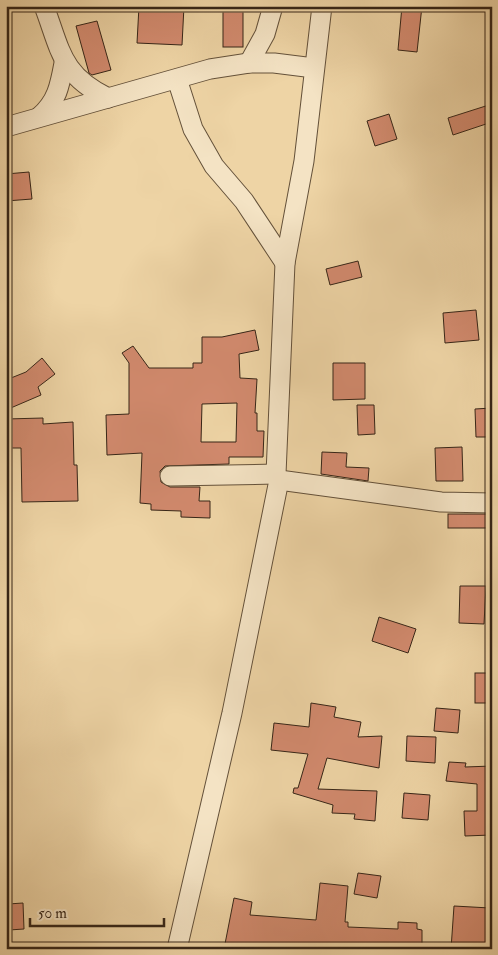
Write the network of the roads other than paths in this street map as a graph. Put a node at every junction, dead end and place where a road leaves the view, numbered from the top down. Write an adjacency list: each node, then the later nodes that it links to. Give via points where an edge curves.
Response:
1 (44, 6): 4 (street)
2 (272, 6): 5 (street, via 265,34)
3 (322, 6): 6 (street)
4 (64, 63): 8 (street, via 94,91); 9 (street, via 58,94)
5 (248, 63): 6 (street); 7 (street)
6 (314, 68): 11 (street, via 304,161)
7 (176, 79): 8 (street); 11 (street, via 193,129 214,166 244,201)
8 (108, 98): 9 (street)
9 (40, 117): 10 (street)
10 (6, 127)
11 (286, 262): 13 (street)
12 (170, 476): 13 (street)
13 (278, 477): 14 (street, via 441,502); 15 (street, via 232,713)
14 (492, 503)
15 (177, 949)

